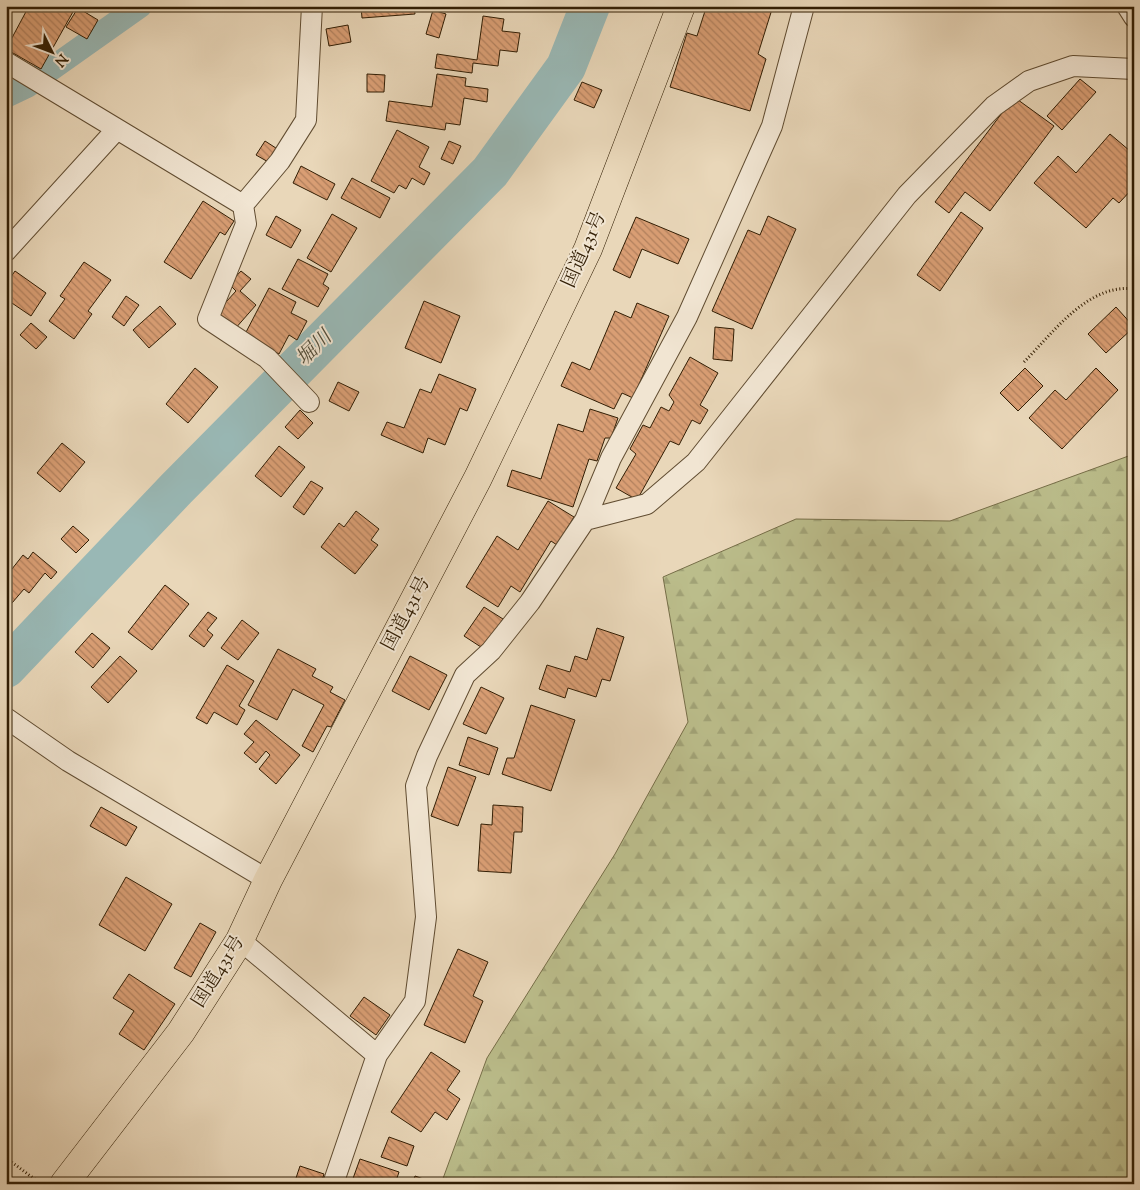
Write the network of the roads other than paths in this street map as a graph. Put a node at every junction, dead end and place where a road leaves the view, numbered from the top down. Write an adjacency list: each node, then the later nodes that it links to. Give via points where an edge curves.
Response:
1 (312, 6): 9 (street, via 306,120 280,161)
2 (681, 6): 14 (highway, 国道431号, via 588,248 478,478)
3 (804, 6): 12 (street, via 772,126 687,317 611,458)
4 (1127, 6): 5 (street)
5 (1134, 17)
6 (6, 62): 8 (street)
7 (1134, 69): 12 (street, via 1073,66 1029,81 994,106 907,195 696,462 647,504)
8 (117, 129): 9 (street); 10 (street)
9 (243, 205): 11 (street, via 246,224 208,319 266,358)
10 (6, 251)
11 (309, 402)
12 (585, 520): 16 (street, via 530,602 497,644 465,675 427,756 416,786 426,917 415,1001)
13 (6, 718): 14 (street, via 68,761)
14 (268, 880): 15 (highway, 国道431号)
15 (240, 940): 16 (street); 17 (highway, 国道431号, via 181,1032)
16 (377, 1054): 18 (street)
17 (64, 1184)
18 (333, 1184)

